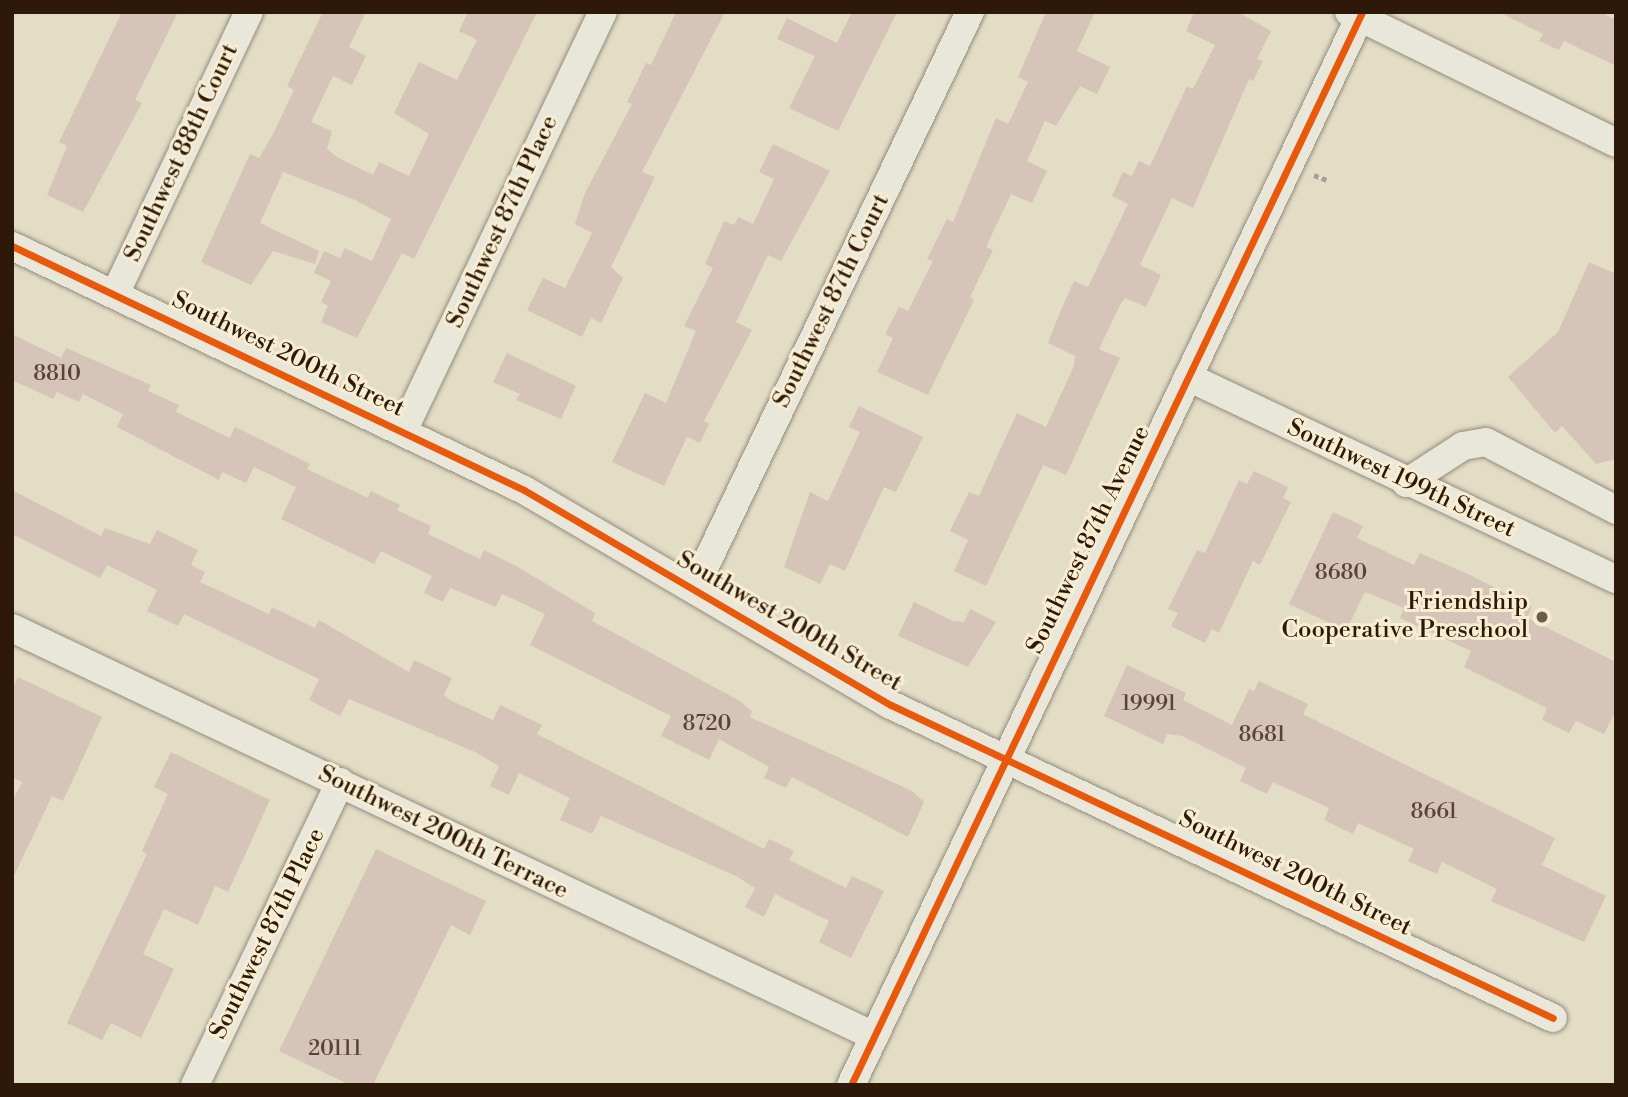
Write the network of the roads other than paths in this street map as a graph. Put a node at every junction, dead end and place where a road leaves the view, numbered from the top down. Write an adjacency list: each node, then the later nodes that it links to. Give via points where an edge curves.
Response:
1 (249, 12): 7 (street, Southwest 88th Court)
2 (603, 12): 9 (street, Southwest 87th Place)
3 (970, 12): 13 (street, Southwest 87th Court)
4 (1357, 14): 5 (street); 8 (street, Southwest 87th Avenue)
5 (1616, 143)
6 (12, 246): 7 (street, Southwest 200th Street)
7 (115, 293): 9 (street, Southwest 200th Street)
8 (1188, 377): 10 (street, Southwest 199th Street); 15 (street, Southwest 87th Avenue)
9 (403, 431): 13 (street, Southwest 200th Street, via 524,490)
10 (1406, 483): 11 (street, via 1463,446 1486,442); 12 (street, Southwest 199th Street)
11 (1616, 510)
12 (1616, 579)
13 (694, 589): 15 (street, Southwest 200th Street, via 860,689)
14 (12, 628): 16 (street, Southwest 200th Terrace)
15 (1006, 756): 17 (street, Southwest 200th Street); 18 (street, Southwest 87th Avenue)
16 (340, 782): 18 (street, Southwest 200th Terrace); 19 (street, Southwest 87th Place)
17 (1553, 1018)
18 (874, 1036): 20 (street, Southwest 87th Avenue)
19 (195, 1085)
20 (851, 1085)

